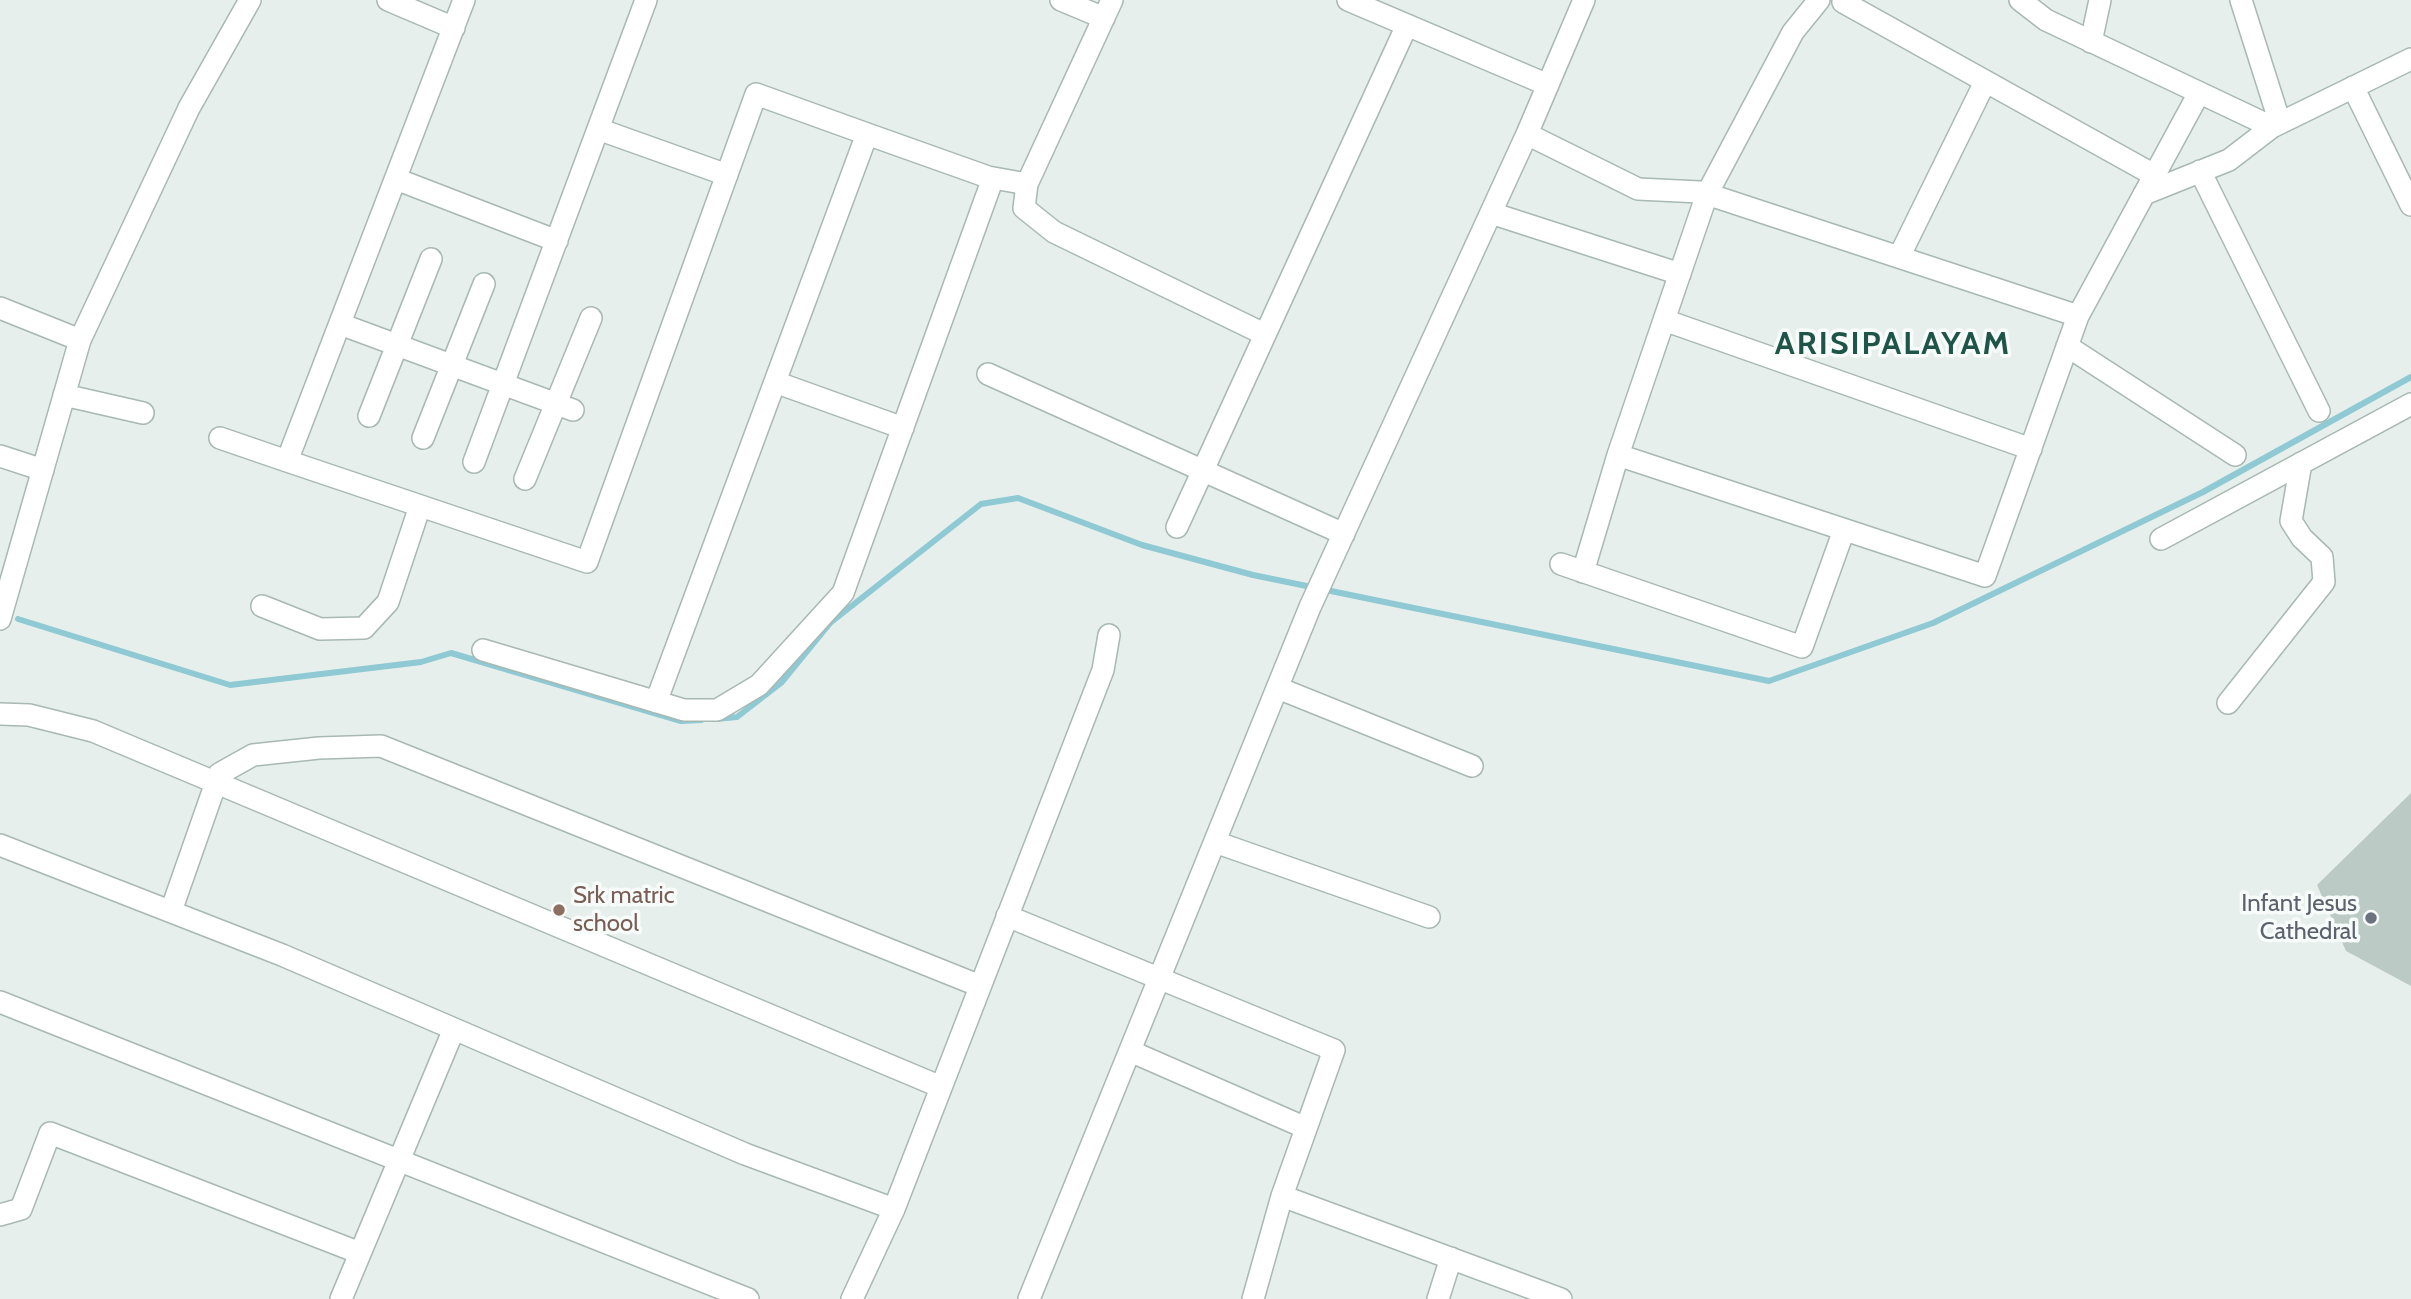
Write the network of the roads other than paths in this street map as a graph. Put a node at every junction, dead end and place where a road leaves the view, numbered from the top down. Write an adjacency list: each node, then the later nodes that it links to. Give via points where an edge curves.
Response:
1 (250, 0): 46 (street, via 189,108)
2 (388, 0): 15 (street)
3 (464, 0): 15 (street)
4 (646, 0): 23 (street)
5 (1061, 0): 13 (street)
6 (1348, 0): 14 (street)
7 (1584, 0): 19 (street)
8 (1819, 0): 32 (street, via 1793,32)
9 (2020, 0): 16 (street, via 2046,20)
10 (2100, 0): 16 (street)
11 (2241, 0): 22 (street)
12 (1840, 1): 18 (street)
13 (1108, 9): 30 (street)
14 (1407, 25): 19 (street); 45 (street)
15 (454, 28): 29 (street)
16 (2091, 42): 21 (street)
17 (2411, 59): 20 (street)
18 (1986, 82): 31 (street); 36 (street)
19 (1548, 85): 25 (street)
20 (2353, 87): 22 (street); 33 (street)
21 (2199, 93): 22 (street); 31 (street)
22 (2276, 125): 26 (street, via 2229,160)
23 (598, 129): 27 (street); 35 (street)
24 (867, 134): 27 (street, via 756,94); 28 (street); 51 (street)
25 (1527, 134): 32 (street, via 1638,189); 34 (street)
26 (2200, 171): 31 (street); 56 (street)
27 (727, 175): 72 (street, via 587,562)
28 (993, 178): 30 (street); 59 (street)
29 (396, 180): 35 (street); 44 (street)
30 (1027, 184): 45 (street, via 1024,208 1054,232)
31 (2149, 185): 41 (street)
32 (1707, 194): 36 (street); 38 (street)
33 (2411, 205)
34 (1491, 213): 38 (street); 75 (street)
35 (557, 241): 52 (street)
36 (1899, 257): 41 (street)
37 (431, 259): 47 (street)
38 (1680, 274): 43 (street)
39 (484, 284): 49 (street)
40 (0, 308): 46 (street)
41 (2078, 316): 48 (street)
42 (591, 318): 55 (street)
43 (1664, 320): 62 (street); 63 (street)
44 (340, 324): 47 (street); 66 (street)
45 (1264, 334): 70 (street)
46 (80, 340): 53 (street)
47 (396, 345): 49 (street); 58 (street)
48 (2067, 346): 62 (street); 64 (street)
49 (451, 365): 52 (street); 61 (street)
50 (988, 374): 70 (street)
51 (775, 382): 59 (street); 85 (street)
52 (503, 384): 55 (street); 67 (street)
53 (64, 395): 57 (street); 69 (street)
54 (2411, 404): 68 (street)
55 (564, 407): 71 (street)
56 (2319, 411)
57 (142, 413)
58 (369, 416)
59 (903, 428): 85 (street, via 843,593 759,685 717,709 684,710)
60 (220, 438): 66 (street)
61 (423, 438)
62 (2031, 449): 74 (street, via 1985,576)
63 (1618, 455): 74 (street); 79 (street)
64 (2235, 455)
65 (0, 456): 69 (street)
66 (287, 461): 72 (street)
67 (474, 462)
68 (2301, 463): 76 (street); 86 (street, via 2291,521 2322,557 2324,582)
69 (43, 470): 77 (street)
70 (1202, 472): 73 (street); 75 (street)
71 (525, 478)
72 (420, 506): 80 (street, via 388,602 364,628 320,629)
73 (1177, 527)
74 (1844, 530): 79 (street, via 1802,647)
75 (1344, 534): 84 (street)
76 (2161, 539)
77 (9, 556): 81 (street)
78 (1561, 564): 79 (street)
79 (1583, 572)
80 (262, 606)
81 (0, 619)
82 (1109, 635): 93 (street, via 1102,670)
83 (483, 650): 85 (street)
84 (1278, 688): 88 (street); 90 (street)
85 (656, 702)
86 (2228, 702)
87 (0, 714): 89 (street, via 29,715 93,731)
88 (1472, 766)
89 (216, 782): 92 (street); 96 (street, via 219,774 253,755 381,746); 100 (street)
90 (1215, 842): 94 (street); 95 (street)
91 (0, 845): 92 (street)
92 (171, 911): 98 (street)
93 (1007, 916): 95 (street); 96 (street)
94 (1429, 917)
95 (1160, 979): 99 (street); 101 (street, via 1334,1050)
96 (980, 986): 100 (street)
97 (0, 1002): 102 (street)
98 (454, 1029): 102 (street); 104 (street, via 745,1154)
99 (1130, 1051): 101 (street); 111 (street)
100 (941, 1087): 104 (street)
101 (1306, 1128): 103 (street)
102 (399, 1160): 106 (street); 109 (street)
103 (1282, 1196): 107 (street); 112 (street)
104 (894, 1209): 110 (street)
105 (0, 1215): 106 (street, via 21,1209 50,1133)
106 (360, 1253): 108 (street)
107 (1451, 1258): 113 (street); 114 (street)
108 (341, 1299)
109 (748, 1299)
110 (852, 1299)
111 (1030, 1299)
112 (1253, 1299)
113 (1437, 1299)
114 (1561, 1299)

